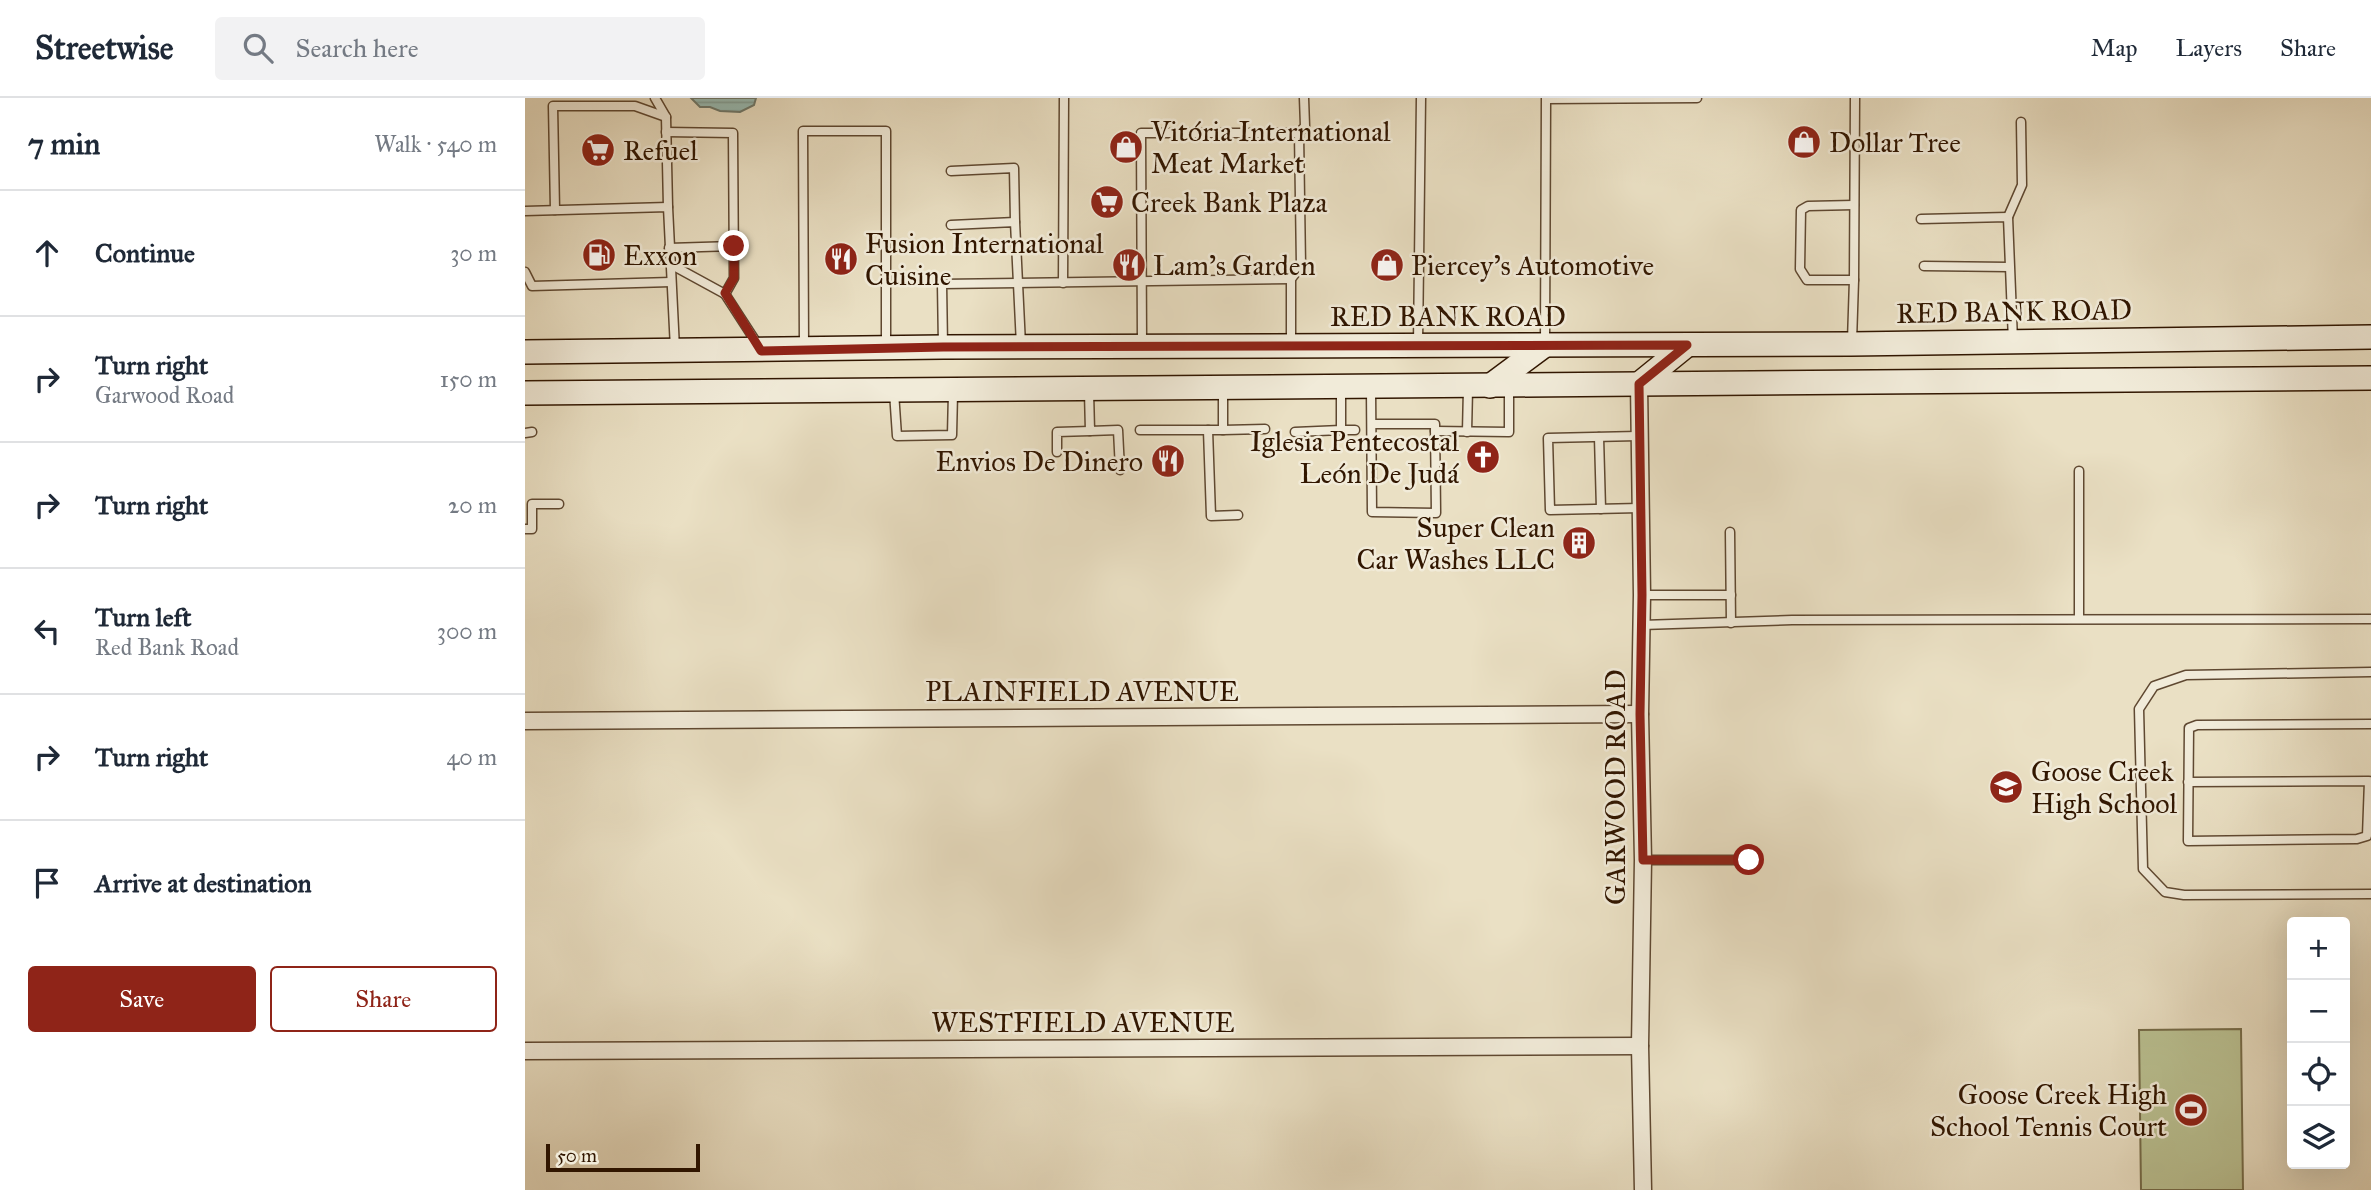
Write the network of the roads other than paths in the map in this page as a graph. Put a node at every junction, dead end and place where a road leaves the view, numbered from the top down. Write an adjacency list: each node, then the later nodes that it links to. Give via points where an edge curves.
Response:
1 (655, 98): 8 (lane)
2 (1064, 98): 31 (lane)
3 (1304, 98): 11 (lane, via 1305,126)
4 (1421, 98): 41 (lane)
5 (1697, 98): 37 (lane, via 1546,99)
6 (1855, 98): 13 (lane)
7 (550, 102): 8 (lane, via 635,106); 15 (lane)
8 (666, 117): 10 (lane)
9 (2021, 122): 17 (lane, via 2022,185)
10 (666, 132): 14 (lane); 21 (lane, via 733,133)
11 (1299, 133): 27 (lane, via 1301,267); 29 (lane, via 1141,133)
12 (950, 171): 19 (lane, via 1014,168)
13 (1854, 205): 28 (lane); 28 (lane, via 1801,210 1800,269 1807,280)
14 (668, 207): 15 (lane); 22 (lane)
15 (555, 210): 16 (lane)
16 (525, 211)
17 (2008, 217): 18 (lane); 25 (lane)
18 (1921, 219)
19 (1015, 222): 20 (lane); 32 (lane)
20 (951, 225)
21 (734, 246): 22 (lane); 33 (lane, via 734,278)
22 (669, 248): 23 (lane)
23 (670, 264): 30 (lane); 33 (lane)
24 (1924, 266): 25 (lane)
25 (2009, 267): 35 (lane)
26 (525, 272): 30 (lane, via 532,286)
27 (1291, 279): 29 (lane); 39 (lane)
28 (1854, 280): 36 (lane)
29 (1142, 281): 31 (lane); 44 (lane)
30 (671, 282): 48 (lane)
31 (1063, 282): 32 (lane)
32 (1019, 283): 40 (lane, via 942,284); 43 (lane)
33 (725, 293): 46 (lane)
34 (2371, 337): 35 (main road, RED BANK ROAD)
35 (2013, 341): 36 (main road, RED BANK ROAD)
36 (1851, 344): 38 (main road, RED BANK ROAD)
37 (1545, 345): 38 (main road, RED BANK ROAD); 41 (main road, RED BANK ROAD); 51 (main road)
38 (1687, 345): 50 (main road)
39 (1291, 346): 41 (main road, RED BANK ROAD); 44 (main road, RED BANK ROAD)
40 (943, 347): 42 (main road, RED BANK ROAD); 43 (main road, RED BANK ROAD)
41 (1418, 347)
42 (886, 348): 45 (main road, RED BANK ROAD); 45 (lane, via 886,131 803,131)
43 (1021, 348): 44 (main road, RED BANK ROAD)
44 (1143, 348)
45 (804, 349): 46 (main road, RED BANK ROAD)
46 (761, 351): 48 (main road, RED BANK ROAD)
47 (525, 352): 48 (main road, RED BANK ROAD)
48 (676, 352)
49 (2371, 378): 50 (main road)
50 (1639, 384): 51 (main road); 70 (street, GARWOOD ROAD)
51 (1489, 386): 53 (main road); 69 (lane); 69 (lane, via 1509,432)
52 (1341, 387): 53 (main road); 54 (main road); 64 (lane)
53 (1371, 387): 59 (lane)
54 (1223, 388): 55 (main road); 63 (lane)
55 (1089, 389): 57 (main road); 66 (lane)
56 (894, 390): 57 (main road); 57 (lane, via 897,436 952,435); 58 (main road)
57 (953, 390)
58 (525, 393)
59 (1372, 424): 68 (lane, via 1435,424); 68 (lane, via 1372,512 1436,513)
60 (1265, 429): 63 (lane)
61 (1140, 430): 62 (lane)
62 (1208, 430): 63 (lane); 78 (lane, via 1211,516)
63 (1223, 430)
64 (1341, 430): 65 (lane); 67 (lane)
65 (1355, 430)
66 (1090, 431): 72 (lane, via 1057,432); 73 (lane, via 1118,430)
67 (1295, 432)
68 (1435, 432): 69 (lane)
69 (1467, 432)
70 (1639, 436): 71 (lane); 76 (street, GARWOOD ROAD)
71 (1599, 437): 77 (lane); 77 (lane, via 1548,438 1550,510)
72 (1057, 452)
73 (1120, 470)
74 (2079, 471): 83 (lane)
75 (559, 504): 79 (lane, via 532,504 532,529)
76 (1640, 508): 77 (lane); 81 (street, GARWOOD ROAD)
77 (1601, 509)
78 (1238, 515)
79 (525, 529)
80 (1730, 532): 82 (lane)
81 (1642, 595): 82 (lane); 86 (street, GARWOOD ROAD)
82 (1731, 596): 85 (lane)
83 (2078, 618): 84 (lane); 85 (lane)
84 (2371, 619)
85 (1731, 623): 86 (lane)
86 (1641, 625): 88 (street, GARWOOD ROAD)
87 (2371, 672): 95 (lane, via 2186,675 2154,686 2139,709 2143,869 2165,892)
88 (1640, 714): 89 (street, PLAINFIELD AVENUE); 93 (street, GARWOOD ROAD)
89 (525, 721)
90 (2371, 724): 92 (lane, via 2197,725 2189,728)
91 (2370, 781): 92 (lane); 92 (lane, via 2367,836 2188,841)
92 (2189, 782)
93 (1643, 860): 94 (lane); 96 (street, GARWOOD ROAD)
94 (1749, 860)
95 (2371, 894)
96 (1640, 1046): 97 (street, WESTFIELD AVENUE); 98 (street, GARWOOD ROAD)
97 (525, 1051)
98 (1643, 1190)

